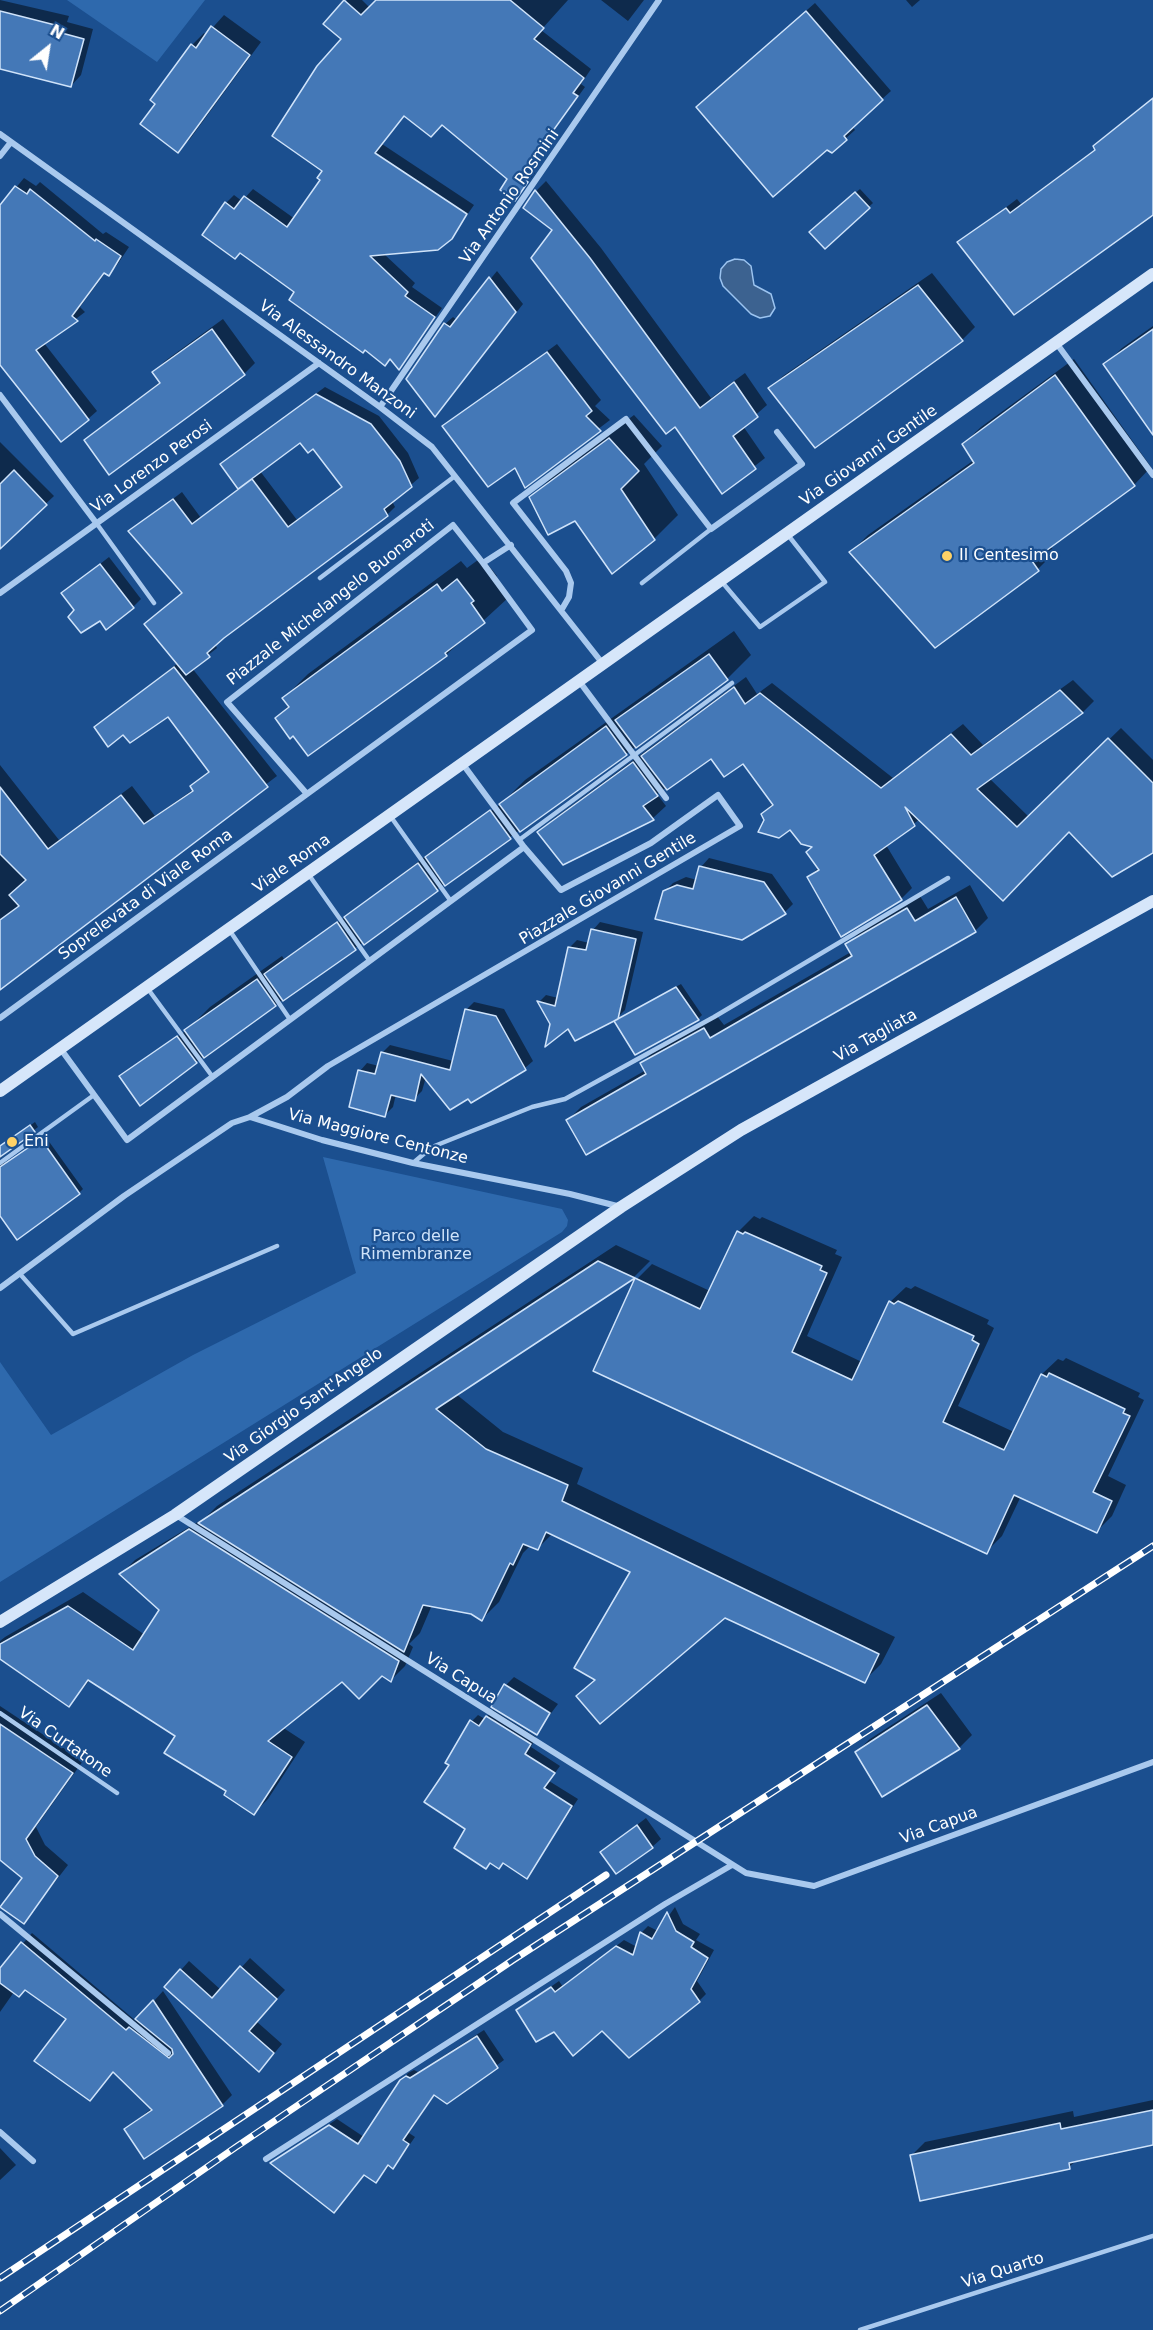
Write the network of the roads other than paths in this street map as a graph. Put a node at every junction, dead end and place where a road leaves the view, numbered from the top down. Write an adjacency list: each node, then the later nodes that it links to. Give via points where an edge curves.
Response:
1 (659, 0): 9 (street, Via Antonio Rosmini)
2 (0, 134): 3 (street, Via Alessandro Manzoni)
3 (11, 142): 4 (street); 7 (street, Via Alessandro Manzoni)
4 (0, 156)
5 (1153, 274): 6 (main road, Via Giovanni Gentile)
6 (1057, 344): 11 (street); 15 (main road, Via Giovanni Gentile)
7 (319, 363): 9 (street, Via Alessandro Manzoni); 13 (street, Via Lorenzo Perosi)
8 (0, 395): 13 (street)
9 (380, 407): 12 (street, Via Alessandro Manzoni, via 432,447)
10 (777, 432): 14 (street, via 802,464)
11 (1153, 475)
12 (455, 476): 16 (street, Via Alessandro Manzoni); 18 (lane)
13 (97, 524): 21 (street, Via Lorenzo Perosi); 22 (lane)
14 (711, 529): 20 (lane); 23 (street, via 626,419 513,503 566,571 571,583)
15 (787, 533): 19 (main road, Via Giovanni Gentile); 19 (lane, via 825,582 760,627)
16 (511, 545): 17 (street); 23 (street, Via Alessandro Manzoni)
17 (483, 564): 29 (street, Piazzale Michelangelo Buonaroti, via 532,630); 29 (street, Piazzale Michelangelo Buonaroti, via 453,525 227,702)
18 (320, 578)
19 (720, 580): 24 (main road, Via Giovanni Gentile)
20 (642, 583)
21 (0, 593)
22 (154, 603)
23 (562, 609): 24 (street, Via Alessandro Manzoni)
24 (603, 664): 25 (main road, Viale Roma)
25 (579, 681): 27 (street); 28 (main road, Viale Roma)
26 (732, 683): 27 (lane)
27 (635, 754): 30 (street); 32 (lane)
28 (462, 763): 31 (main road, Viale Roma); 32 (street, Piazzale Giovanni Gentile)
29 (307, 794): 41 (street, Soprelevata di Viale Roma)
30 (666, 798)
31 (389, 815): 34 (main road, Viale Roma); 36 (lane)
32 (519, 840): 33 (street, Piazzale Giovanni Gentile)
33 (524, 847): 36 (street); 47 (street, Piazzale Giovanni Gentile, via 561,890 651,843 718,795 740,826 328,1066 287,1097)
34 (307, 873): 38 (main road, Viale Roma); 39 (lane)
35 (948, 878): 49 (lane, via 714,1017 565,1099 532,1107 432,1147)
36 (450, 900): 39 (street)
37 (1153, 901): 50 (main road, Via Tagliata, via 741,1130)
38 (228, 929): 40 (main road, Viale Roma); 42 (lane)
39 (369, 960): 42 (street)
40 (146, 987): 43 (main road, Viale Roma); 44 (lane)
41 (0, 1018)
42 (290, 1018): 44 (street)
43 (60, 1048): 45 (main road, Viale Roma); 46 (street)
44 (212, 1076): 46 (street, via 127,1140)
45 (0, 1091)
46 (94, 1095): 48 (lane)
47 (250, 1116): 49 (street, Via Maggiore Centonze, via 322,1140); 52 (street, via 232,1123 124,1196)
48 (0, 1163)
49 (413, 1163): 50 (street, Via Maggiore Centonze)
50 (621, 1207): 54 (main road, Via Giorgio Sant'Angelo)
51 (277, 1246): 52 (lane, via 73,1334)
52 (20, 1274): 53 (street)
53 (0, 1288)
54 (175, 1515): 55 (main road, Via Giorgio Sant'Angelo); 59 (street, Via Capua)
55 (0, 1622)
56 (0, 1713): 58 (lane, Via Curtatone)
57 (1153, 1762): 59 (street, Via Capua, via 814,1886 746,1873)
58 (117, 1793)
59 (732, 1865): 63 (street)
60 (0, 1914): 61 (street)
61 (168, 2053)
62 (0, 2132): 64 (street)
63 (266, 2159)
64 (33, 2161)
65 (1153, 2236): 66 (lane, Via Quarto)
66 (860, 2330)

